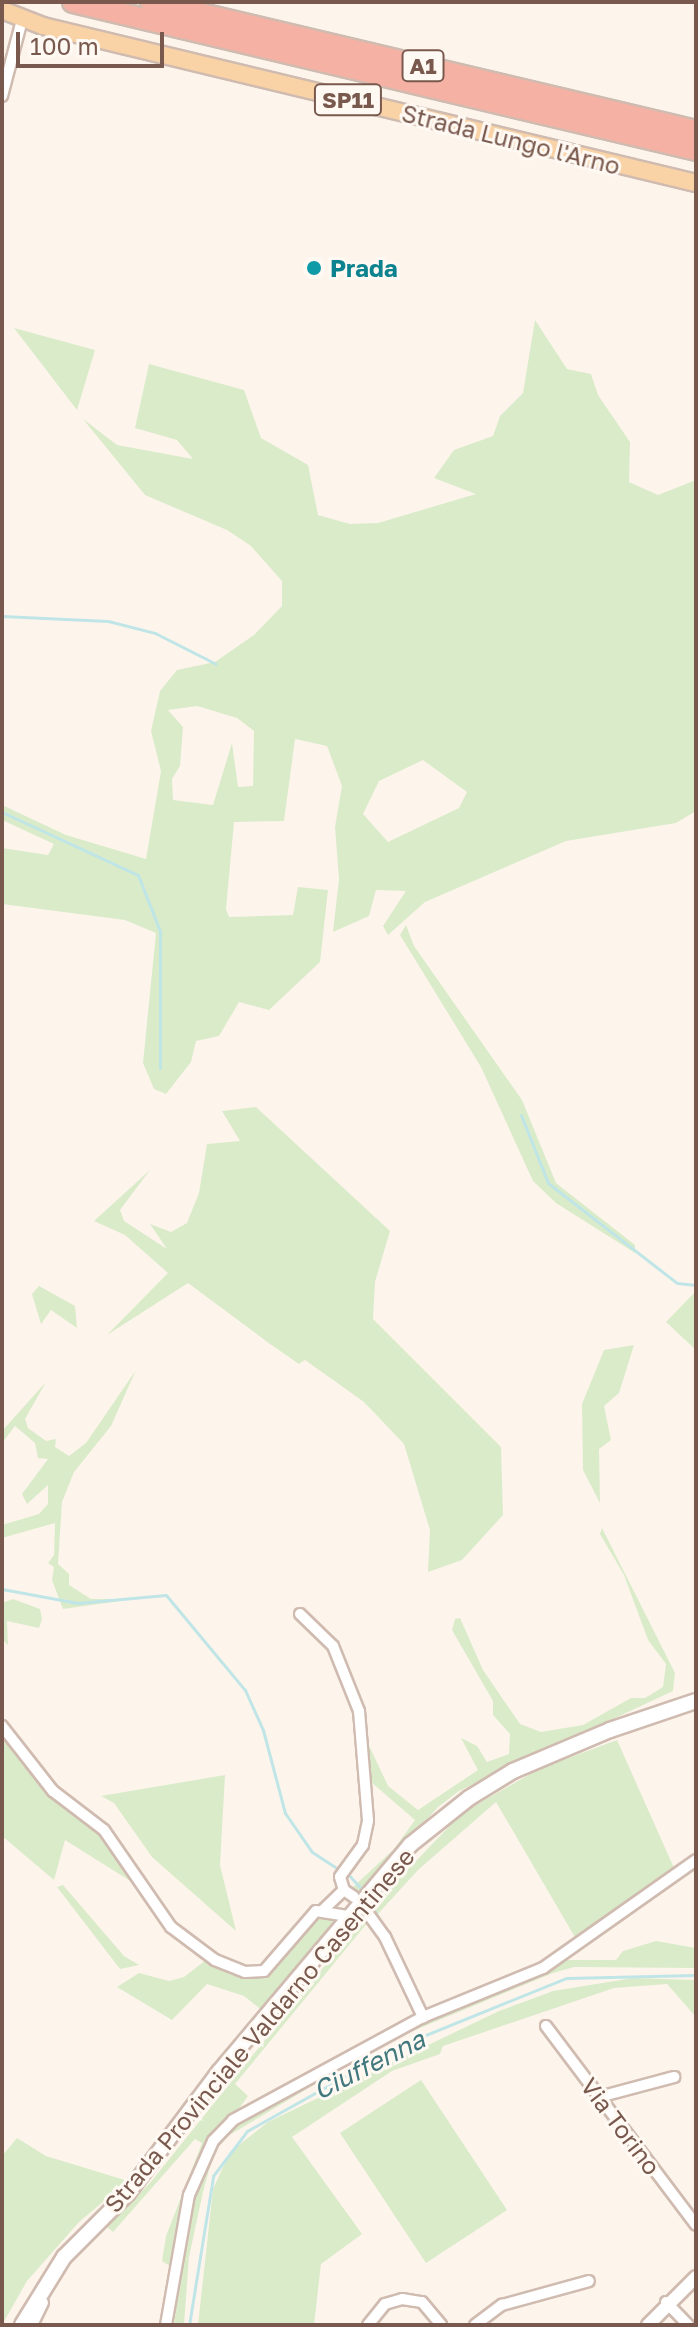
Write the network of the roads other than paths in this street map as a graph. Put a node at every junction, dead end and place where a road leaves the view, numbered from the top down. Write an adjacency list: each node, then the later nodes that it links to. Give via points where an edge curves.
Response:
1 (73, 2): 7 (highway, A1)
2 (151, 2): 6 (highway, A1)
3 (2, 10): 4 (main road, Strada Lungo l'Arno / SP11)
4 (23, 16): 5 (street); 8 (main road, Strada Lungo l'Arno / SP11, via 43,26)
5 (2, 96)
6 (696, 131)
7 (696, 150)
8 (696, 183)
9 (300, 1614): 13 (street, via 333,1646 359,1711 368,1821 363,1845 340,1877)
10 (696, 1701): 17 (main road, Strada Provinciale Valdarno Casentinese, via 561,1749 469,1798 410,1845)
11 (2, 1726): 15 (street, via 53,1791 104,1830 189,1946 245,1972 264,1971 281,1957 299,1926)
12 (696, 1860): 18 (street, via 543,1968)
13 (344, 1890): 14 (street); 15 (street)
14 (354, 1897)
15 (323, 1910): 17 (street)
16 (369, 1915): 18 (street)
17 (348, 1916): 23 (main road, Strada Provinciale Valdarno Casentinese, via 128,2193)
18 (423, 2017): 29 (street, via 270,2097 233,2120 213,2141 189,2195)
19 (546, 2026): 21 (street, Via Torino)
20 (674, 2077): 21 (street)
21 (599, 2097): 22 (street, Via Torino)
22 (696, 2225)
23 (52, 2276): 27 (main road, Strada Provinciale Valdarno Casentinese); 28 (street, Strada Provinciale Valdarno Casentinese)
24 (696, 2277): 26 (street)
25 (589, 2281): 32 (street, via 502,2305)
26 (666, 2302): 33 (street); 34 (street)
27 (22, 2325)
28 (32, 2325)
29 (166, 2325)
30 (368, 2325): 31 (street, via 385,2304 402,2299 422,2302)
31 (441, 2325)
32 (475, 2325)
33 (648, 2325)
34 (688, 2325)

